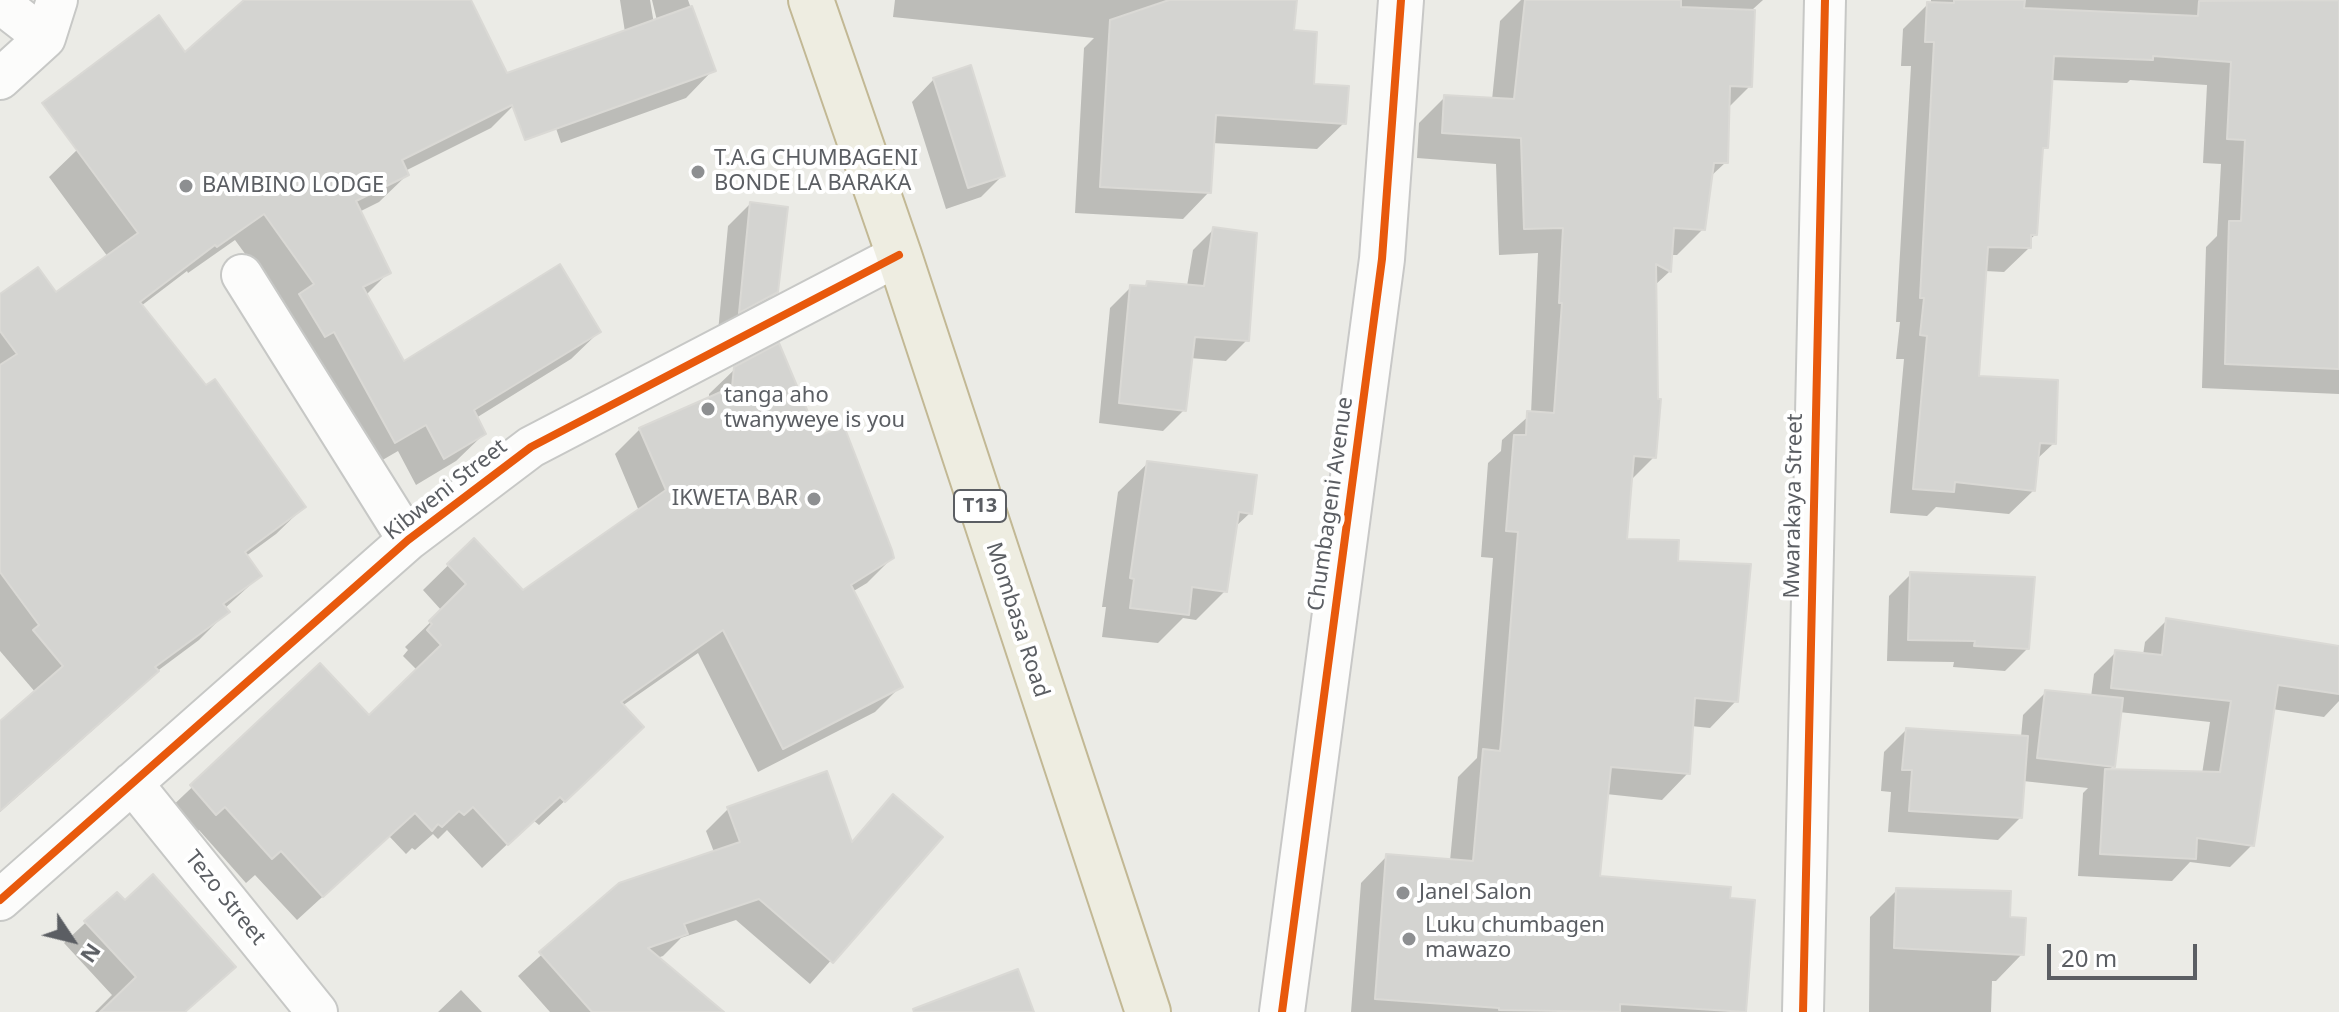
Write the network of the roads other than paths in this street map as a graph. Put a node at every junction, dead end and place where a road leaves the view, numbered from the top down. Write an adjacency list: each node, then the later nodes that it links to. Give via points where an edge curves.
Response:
1 (57, 0): 6 (street)
2 (811, 0): 8 (highway, Mombasa Road / T13)
3 (1401, 0): 15 (street, Chumbageni Avenue, via 1382,259)
4 (1825, 0): 16 (street, Mwarakaya Street)
5 (0, 3): 6 (street)
6 (45, 38): 7 (street)
7 (0, 79)
8 (899, 255): 10 (street, Kibweni Street, via 531,447); 14 (highway, Mombasa Road / T13)
9 (242, 275): 10 (street)
10 (408, 540): 11 (street, Kibweni Street)
11 (132, 783): 12 (street, Kibweni Street); 13 (street, Tezo Street)
12 (0, 900)
13 (317, 1012)
14 (1148, 1012)
15 (1282, 1012)
16 (1803, 1012)

